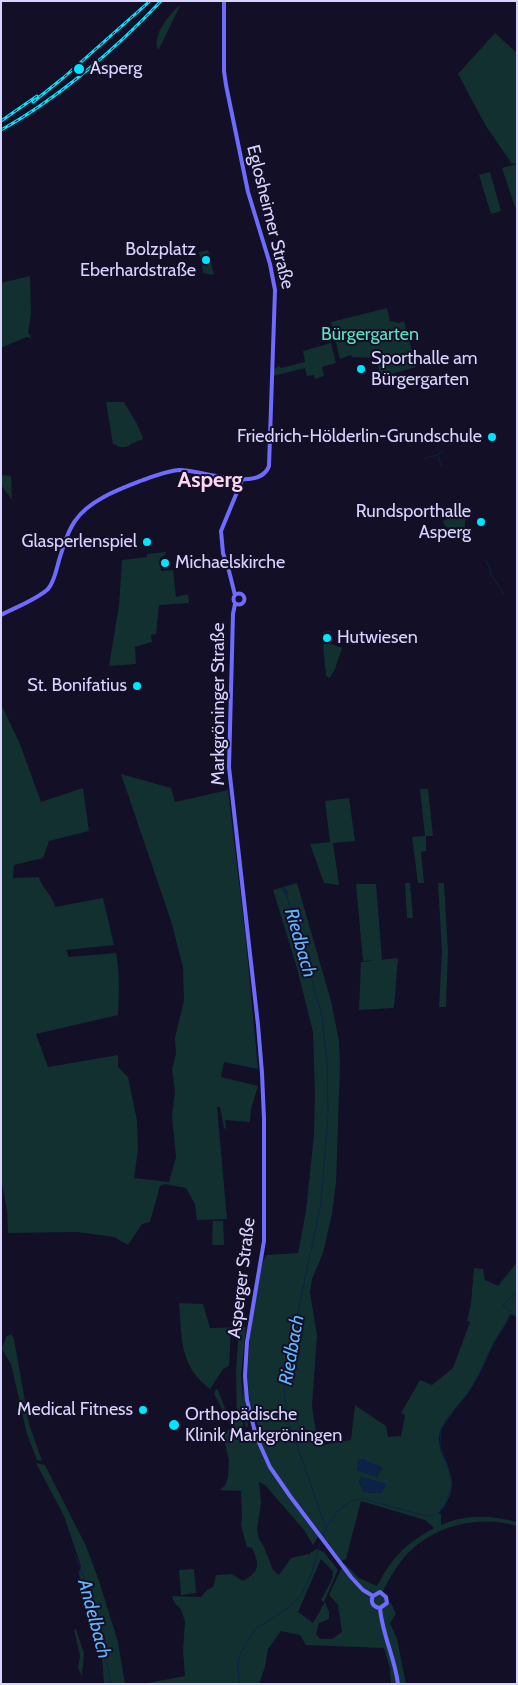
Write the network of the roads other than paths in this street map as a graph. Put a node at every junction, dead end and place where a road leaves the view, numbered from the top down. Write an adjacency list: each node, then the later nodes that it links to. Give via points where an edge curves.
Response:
1 (224, 1): 2 (main road, Eglosheimer Straße, via 226,85 248,192 275,290 270,462 268,470 260,476)
2 (242, 480): 3 (main road, via 221,531 223,553); 5 (main road, via 192,471 172,471 138,482 93,504 78,516 71,527 47,589)
3 (235, 594): 4 (main road); 4 (main road, via 244,598 242,604)
4 (236, 604): 6 (main road, Markgröninger Straße, via 233,614 229,767)
5 (1, 615)
6 (244, 894): 7 (main road, Asperger Straße, via 262,1073 264,1167 264,1243 247,1342 247,1400 256,1436 276,1477 351,1576)
7 (372, 1596): 8 (main road, via 374,1606); 8 (main road, via 380,1592 386,1597 385,1605)
8 (380, 1608): 9 (main road)
9 (398, 1684)

